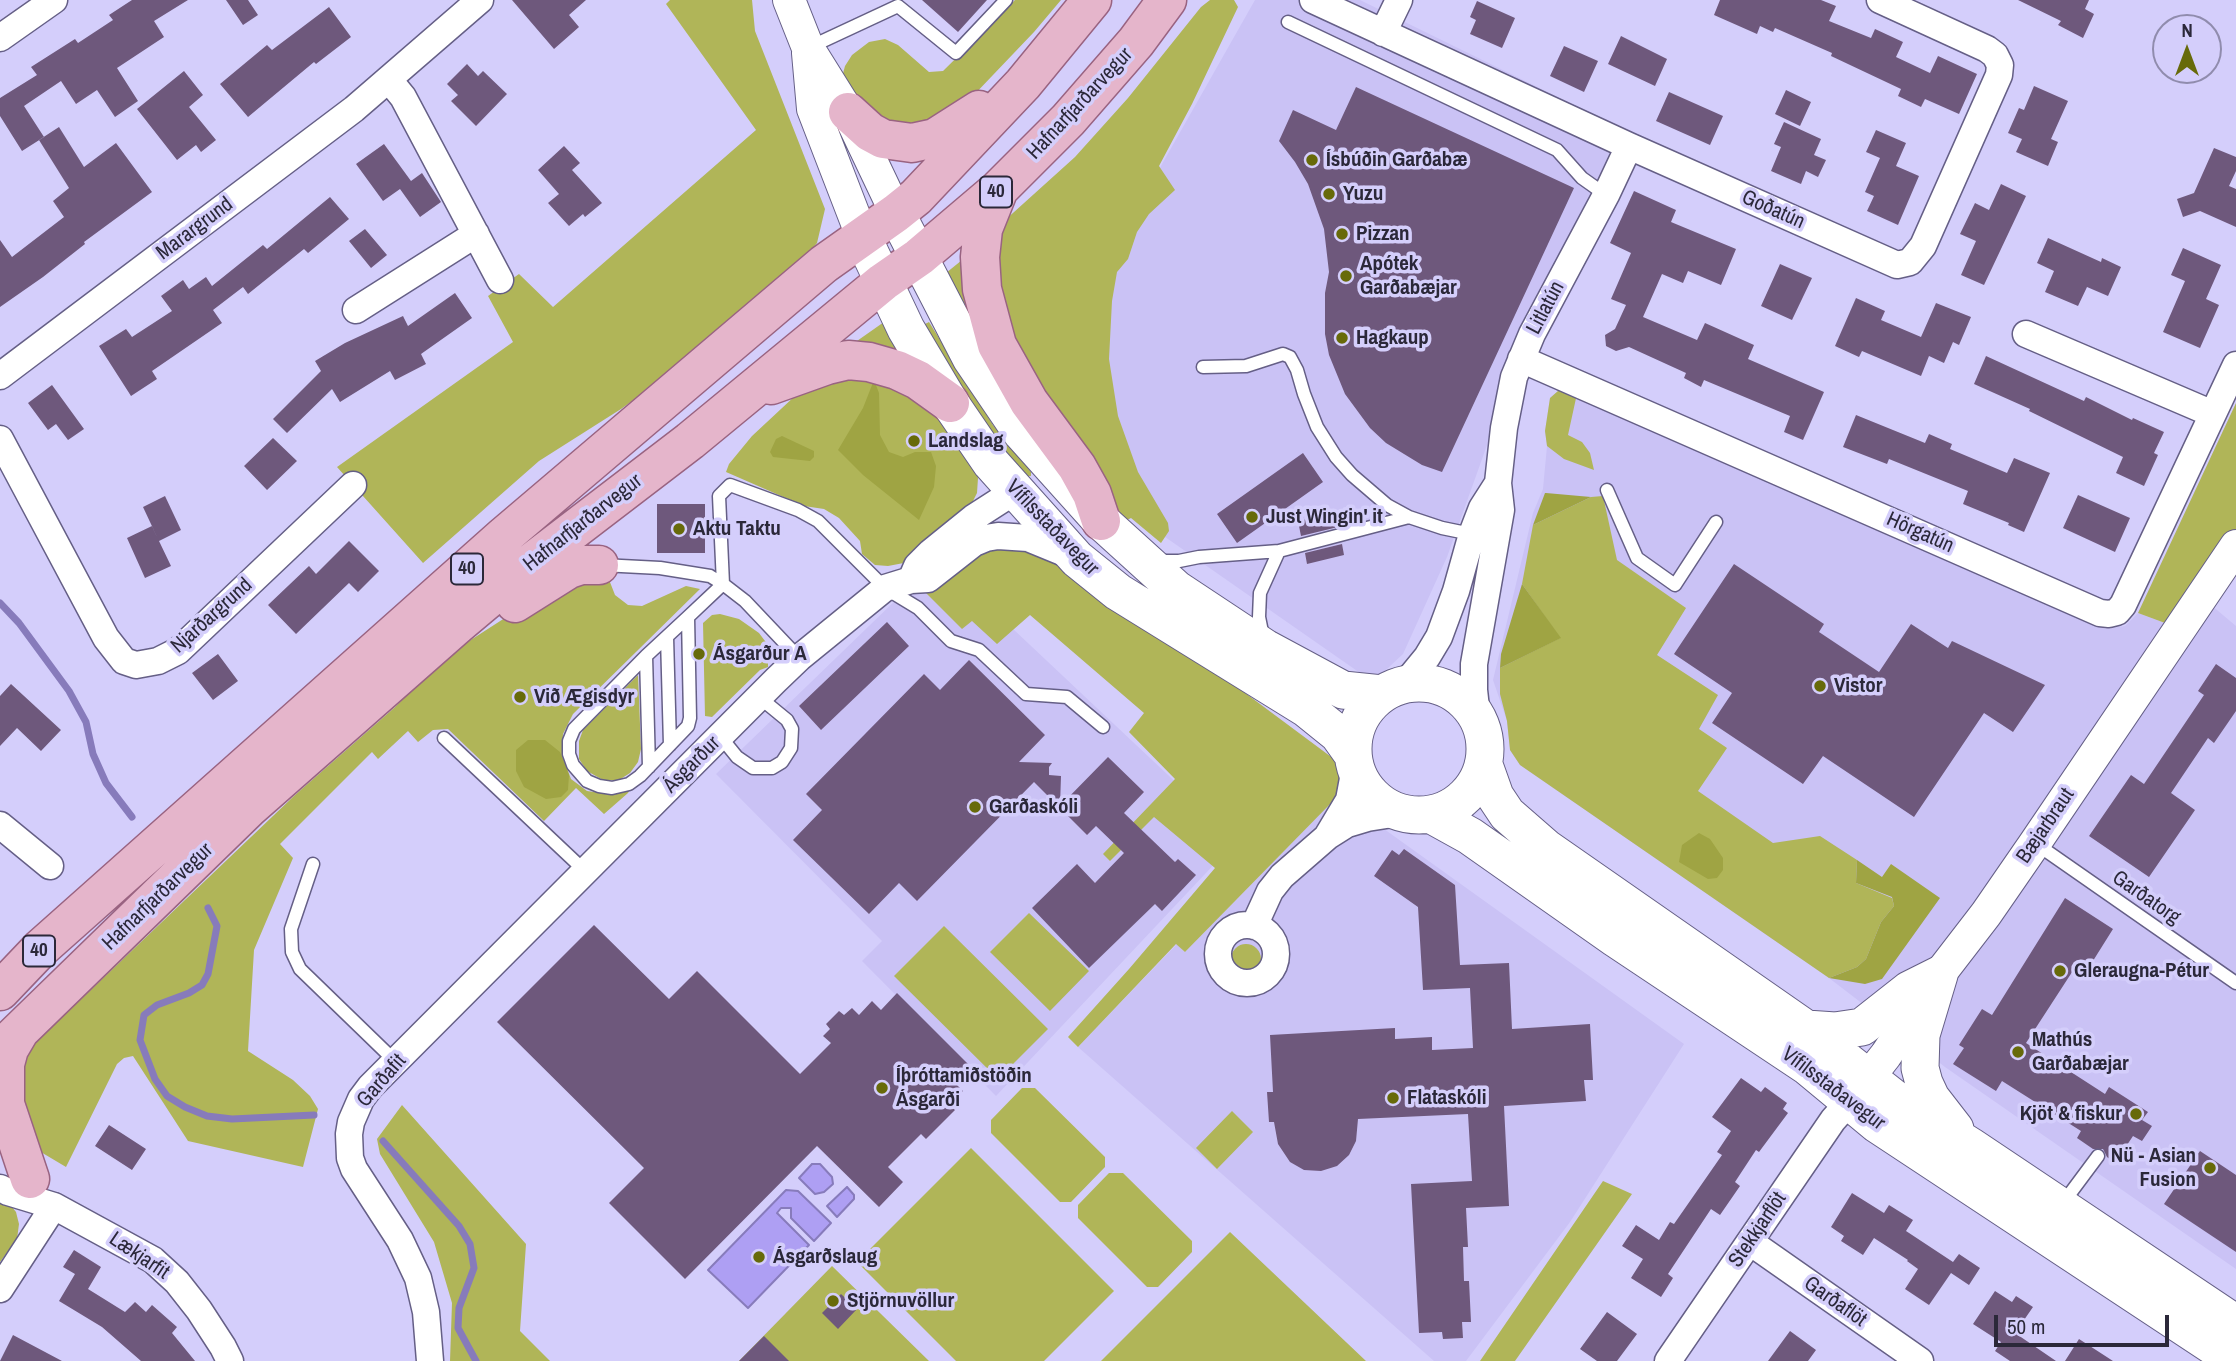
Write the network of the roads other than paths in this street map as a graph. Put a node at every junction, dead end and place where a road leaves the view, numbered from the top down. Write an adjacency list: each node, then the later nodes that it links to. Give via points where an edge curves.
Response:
1 (54, 0): 14 (street)
2 (480, 0): 16 (street, Marargrund)
3 (789, 0): 15 (street, Vífilsstaðavegur)
4 (1006, 0): 11 (lane, via 956,53)
5 (1092, 0): 17 (main road, Hafnarfjarðarvegur / 40)
6 (1167, 0): 19 (main road, Hafnarfjarðarvegur / 40)
7 (1192, 0): 19 (main road, via 1144,68 1118,91)
8 (1312, 0): 13 (street, Goðatún)
9 (1399, 0): 13 (street)
10 (1880, 0): 20 (street, Goðatún, via 1987,49 2000,65 1923,246 1910,262 1890,263)
11 (898, 3): 15 (lane)
12 (1287, 22): 22 (lane, via 1557,150 1582,178)
13 (1383, 33): 20 (street, Goðatún)
14 (0, 38)
15 (808, 48): 18 (street, Vífilsstaðavegur); 25 (street, Vífilsstaðavegur, via 813,109)
16 (389, 80): 24 (street, via 403,97); 34 (street, Marargrund)
17 (1023, 84): 18 (main road, via 924,142 883,139); 23 (main road, Hafnarfjarðarvegur / 40)
18 (848, 112): 23 (street, Vífilsstaðavegur)
19 (1068, 120): 21 (main road, Hafnarfjarðarvegur / 40)
20 (1629, 146): 22 (street, Litlatún)
21 (999, 189): 26 (main road, Hafnarfjarðarvegur / 40); 45 (main road, via 983,229 980,257 982,289 997,345 1029,402 1077,467)
22 (1606, 195): 31 (street, Litlatún)
23 (896, 213): 25 (main road, Hafnarfjarðarvegur / 40); 26 (main road, Vífilsstaðavegur)
24 (476, 234): 27 (street); 29 (street)
25 (862, 236): 28 (main road, Vífilsstaðavegur); 77 (main road, Hafnarfjarðarvegur / 40, via 504,536)
26 (919, 257): 28 (main road, Hafnarfjarðarvegur / 40); 45 (main road, Vífilsstaðavegur, via 971,358 1022,433)
27 (500, 279)
28 (883, 282): 35 (main road, Hafnarfjarðarvegur / 40); 36 (main road, Vífilsstaðavegur, via 905,329)
29 (356, 310)
30 (2026, 334): 37 (street)
31 (1521, 359): 37 (street, Hörgatún, via 2109,614 2123,605); 44 (street, Litlatún, via 1508,401 1498,483 1482,508)
32 (2236, 365): 37 (street, Hörgatún)
33 (1203, 367): 42 (lane, via 1246,366 1283,354 1290,357 1313,419 1336,457 1369,491)
34 (0, 376)
35 (749, 392): 36 (main road, via 848,360 897,370); 54 (main road, Hafnarfjarðarvegur / 40)
36 (950, 402): 40 (main road, Vífilsstaðavegur)
37 (2213, 414)
38 (0, 439): 39 (street, Njarðargrund, via 106,638 124,661 136,665 178,651)
39 (353, 485)
40 (1015, 491): 45 (main road, via 1044,494 1097,532); 48 (main road, Vífilsstaðavegur); 50 (street, via 931,552)
41 (1608, 491): 43 (lane, via 1637,558 1675,585)
42 (1409, 517): 44 (lane); 47 (lane)
43 (1716, 522)
44 (1484, 537): 59 (street, Litlatún, via 1439,637 1427,657); 61 (street, Litlatún, via 1475,664)
45 (1122, 541): 47 (lane, via 1160,561); 56 (main road, Vífilsstaðavegur, via 1186,596)
46 (2236, 546): 72 (street, Bæjarbraut)
47 (1279, 551): 56 (lane, via 1260,593)
48 (1077, 559): 50 (street, Ásgarður, via 1028,538 998,536 974,543 928,579); 66 (main road, Vífilsstaðavegur, via 1118,592 1307,709 1338,734)
49 (599, 565): 51 (lane, via 694,572); 54 (main road, via 569,569 516,603)
50 (911, 580): 52 (street, Ásgarður)
51 (723, 584): 52 (lane, via 719,496 730,485 818,521); 53 (lane); 58 (lane)
52 (885, 588): 58 (street, Ásgarður); 62 (lane, via 918,608 951,641 979,650 1026,694 1067,698)
53 (688, 617): 55 (lane); 65 (lane, via 690,718)
54 (457, 625): 84 (main road, Hafnarfjarðarvegur / 40, via 250,807)
55 (667, 637): 57 (lane); 65 (lane)
56 (1265, 648): 59 (main road, Vífilsstaðavegur, via 1343,690)
57 (646, 656): 68 (lane); 68 (lane, via 581,720 569,747 580,775 599,786 629,784)
58 (799, 658): 60 (street, Ásgarður)
59 (1393, 690): 61 (main road, Vífilsstaðavegur, via 1425,683 1446,689 1464,700); 66 (main road, via 1369,706 1359,721)
60 (759, 698): 63 (street, Ásgarður); 63 (lane, via 792,729 791,748 782,762 772,768 753,768)
61 (1477, 717): 67 (main road, Vífilsstaðavegur, via 1485,740)
62 (1103, 727)
63 (720, 736): 75 (street, Ásgarður)
64 (444, 738): 75 (lane)
65 (670, 745): 68 (lane)
66 (1354, 762): 69 (main road, Vífilsstaðavegur, via 1372,796); 71 (street, via 1349,800)
67 (1484, 765): 69 (main road, via 1477,782 1450,808); 83 (main road, Vífilsstaðavegur, via 1495,796 1523,831)
68 (649, 767)
69 (1415, 814): 71 (street, via 1367,818); 86 (main road, Vífilsstaðavegur, via 1470,836 1807,1066)
70 (0, 825): 74 (street)
71 (1328, 836): 76 (street, via 1270,891)
72 (2035, 843): 80 (street, Bæjarbraut); 81 (lane, Garðatorg)
73 (313, 864): 85 (lane, via 291,929 292,952 300,969)
74 (50, 866)
75 (585, 871): 78 (street, Ásgarður)
76 (1254, 926)
77 (41, 948): 79 (main road); 82 (main road, Hafnarfjarðarvegur / 40)
78 (509, 948): 85 (street, Garðafit)
79 (0, 973)
80 (1939, 975): 83 (main road, via 1909,990 1862,1027); 86 (street, Bæjarbraut); 87 (main road, via 1922,1035 1920,1068 1931,1098)
81 (2236, 983)
82 (0, 991)
83 (1806, 1029): 86 (main road, Vífilsstaðavegur)
84 (9, 1041): 90 (main road, via 5,1104)
85 (396, 1062): 96 (street, Garðafit, via 370,1087 355,1110 350,1158 418,1278)
86 (1859, 1089): 87 (main road, Vífilsstaðavegur, via 1895,1099); 92 (street, Stekkjarflöt); 99 (main road, Vífilsstaðavegur, via 1877,1124)
87 (1970, 1146): 91 (main road, Vífilsstaðavegur)
88 (0, 1156): 90 (street, Lækjarfit)
89 (2098, 1156): 91 (lane)
90 (28, 1191): 93 (street); 95 (street, Lækjarfit, via 153,1260 199,1310)
91 (2061, 1206): 94 (main road, Vífilsstaðavegur)
92 (1750, 1242): 97 (street, Stekkjarflöt); 98 (street, Garðaflöt)
93 (0, 1289)
94 (2236, 1324)
95 (230, 1361)
96 (430, 1361)
97 (1668, 1361)
98 (1920, 1361)
99 (2236, 1361)

